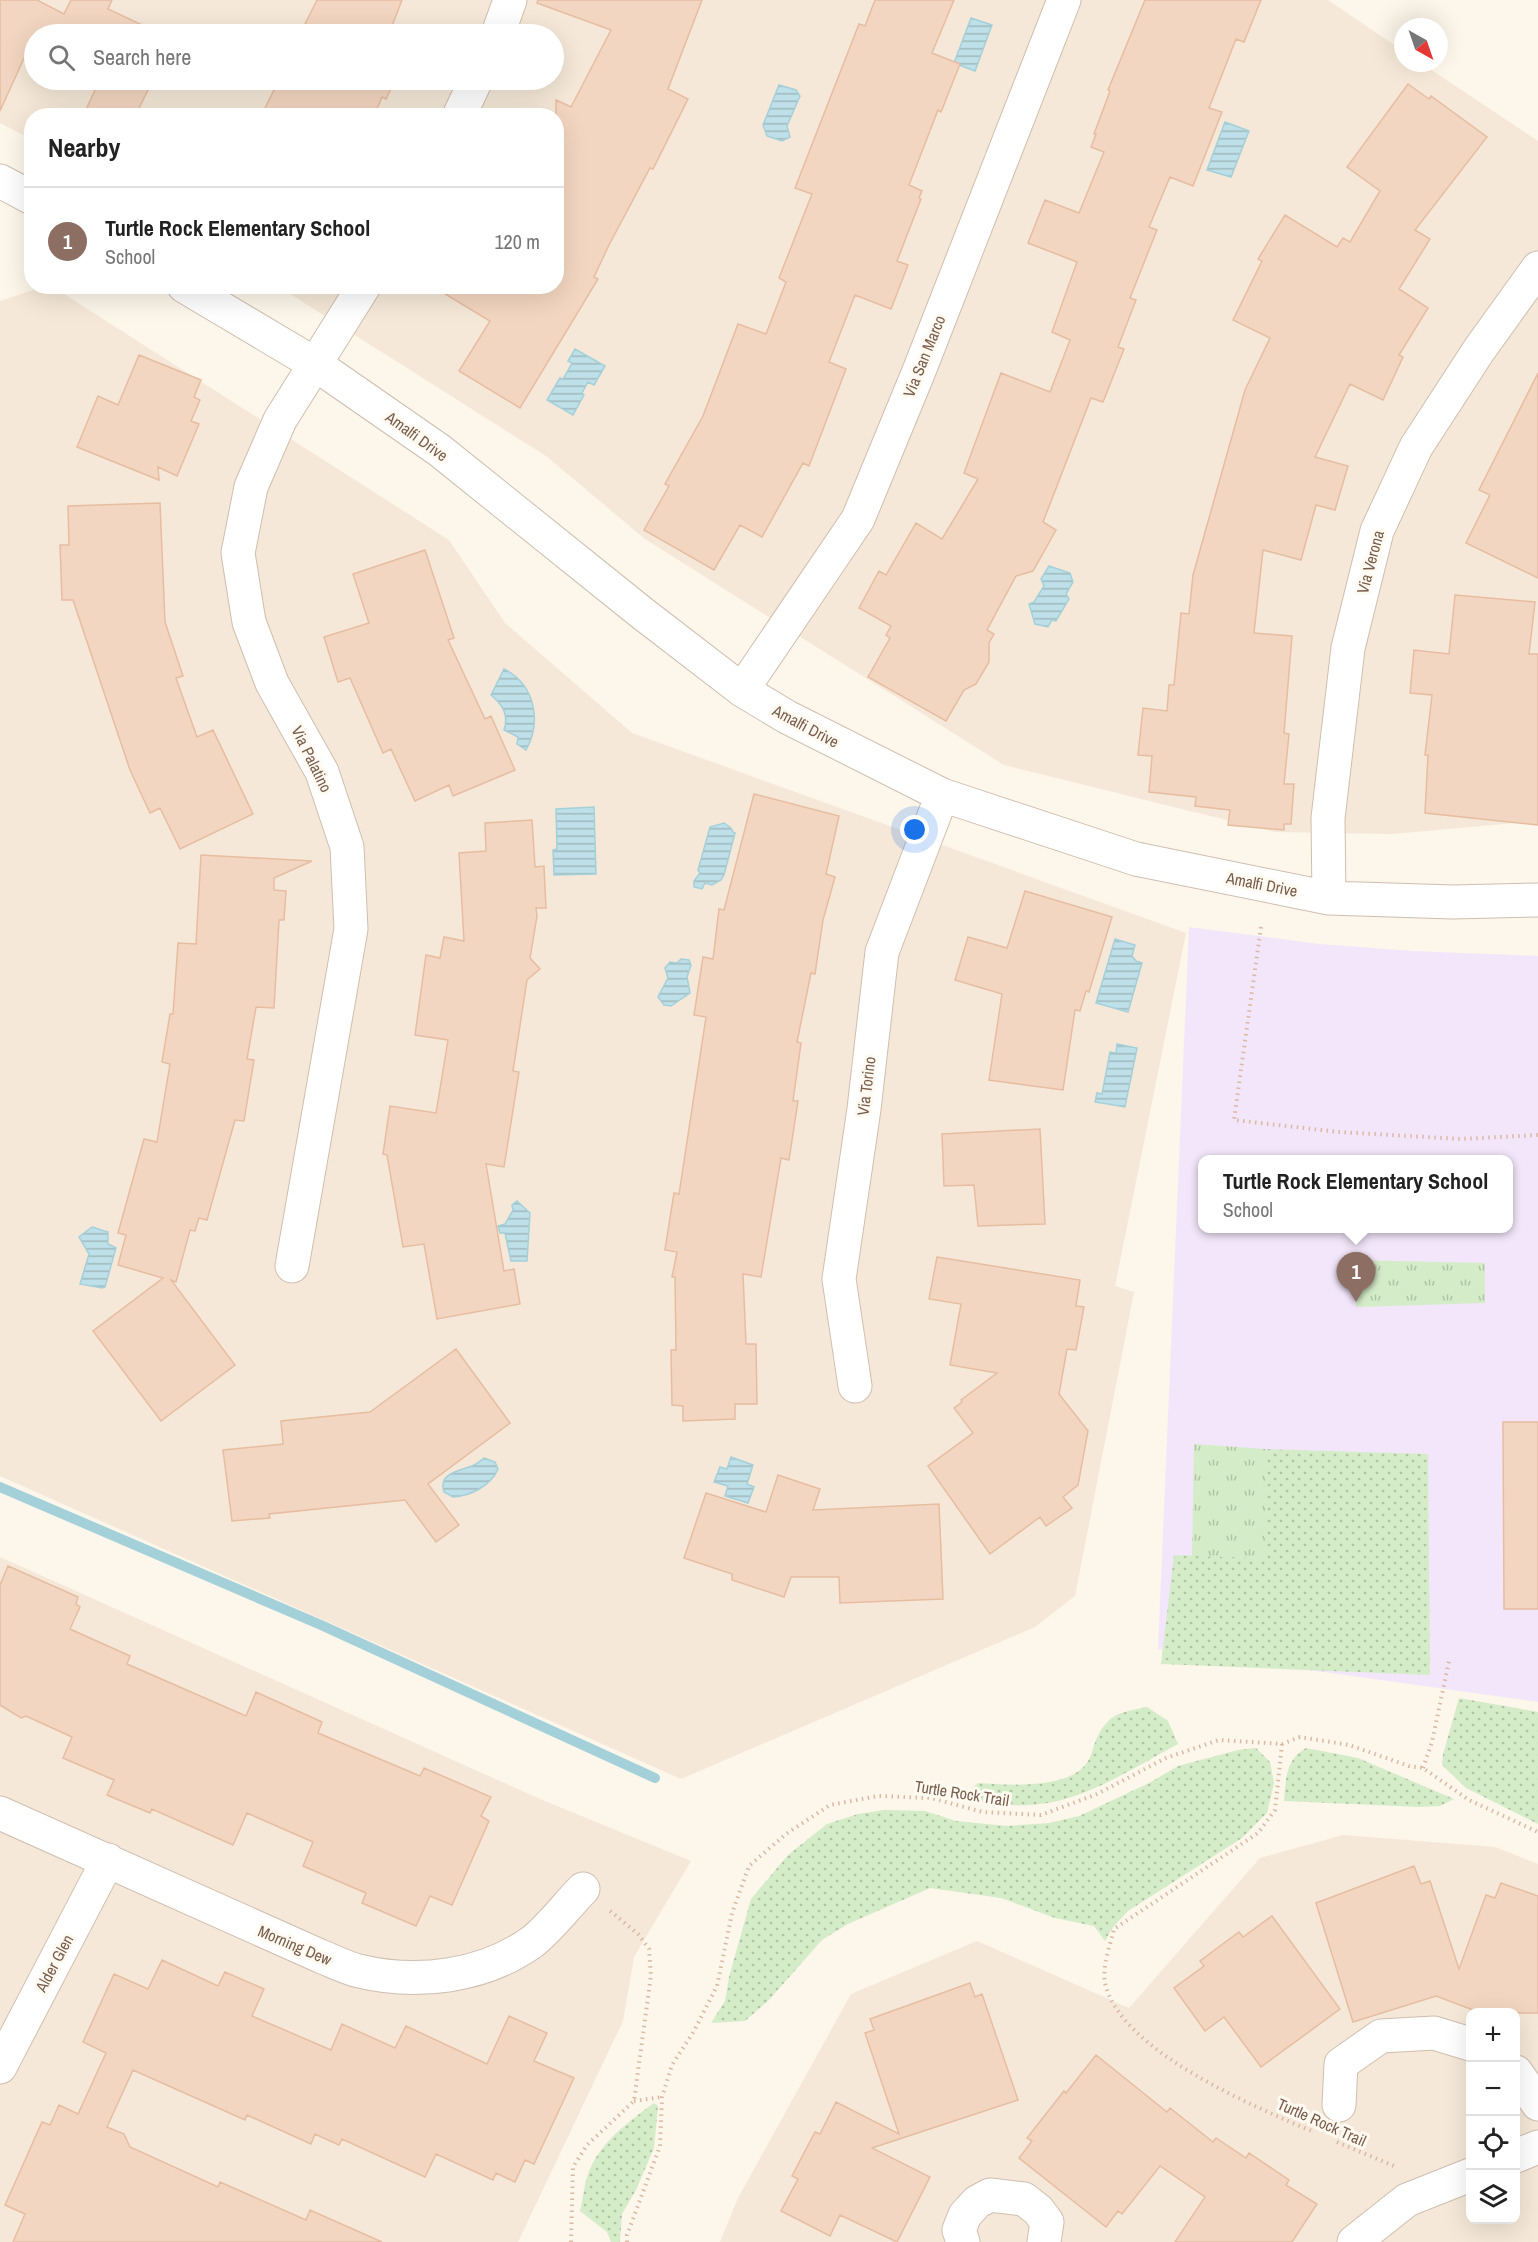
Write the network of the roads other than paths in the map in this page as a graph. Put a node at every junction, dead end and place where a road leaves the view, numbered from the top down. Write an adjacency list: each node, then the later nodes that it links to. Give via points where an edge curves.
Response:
1 (510, 0): 3 (street)
2 (1064, 0): 12 (street, Via San Marco, via 858,519)
3 (502, 24)
4 (471, 90): 5 (street)
5 (463, 108)
6 (0, 181): 7 (street)
7 (24, 194)
8 (1538, 268): 14 (street, Via Verona, via 1416,447 1377,531 1348,648 1328,818)
9 (197, 294): 11 (street, Amalfi Drive)
10 (359, 294): 11 (street, Via Palatino)
11 (315, 364): 12 (street, Amalfi Drive, via 438,450); 16 (street, Via Palatino, via 280,420 251,487 238,553 249,622 272,682 322,772 347,847 351,929)
12 (742, 690): 13 (street, Amalfi Drive)
13 (942, 795): 14 (street, Amalfi Drive, via 1136,859); 17 (street, Via Torino, via 882,952 864,1109 838,1279)
14 (1329, 898): 15 (street, Amalfi Drive)
15 (1538, 900)
16 (292, 1266)
17 (855, 1386)
18 (0, 1813): 19 (street, Morning Dew)
19 (108, 1860): 20 (street, Morning Dew, via 320,1956 359,1971 396,1977 467,1972 509,1957 534,1940); 22 (street, Alder Glen)
20 (584, 1888)
21 (1466, 2043): 25 (street, via 1434,2033 1381,2036 1341,2064)
22 (0, 2067)
23 (1520, 2079): 24 (street)
24 (1538, 2104)
25 (1339, 2105)
26 (1538, 2147): 27 (street)
27 (1520, 2154)
28 (1466, 2177): 31 (street, via 1407,2200)
29 (963, 2242): 30 (street, via 959,2230 965,2215 990,2195 1024,2199 1038,2210 1047,2222)
30 (1044, 2242)
31 (1354, 2242)

